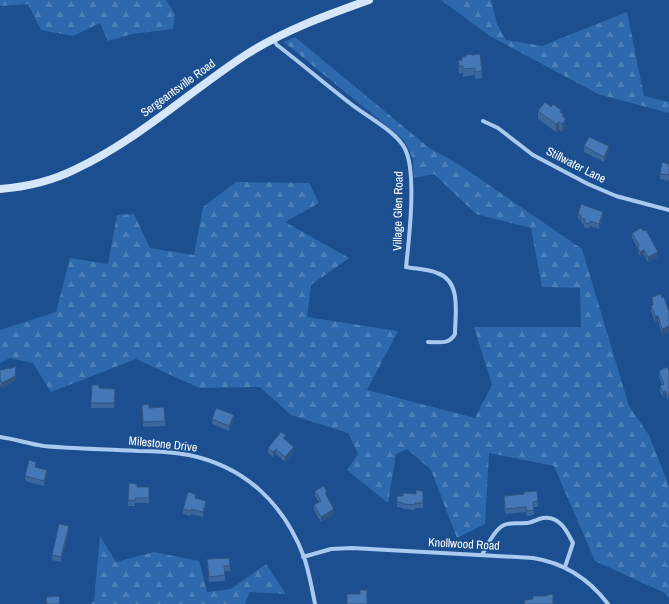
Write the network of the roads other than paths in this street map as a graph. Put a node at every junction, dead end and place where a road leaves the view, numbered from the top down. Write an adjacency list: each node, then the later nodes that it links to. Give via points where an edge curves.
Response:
1 (369, 0): 2 (main road, Sergeantsville Road)
2 (357, 2): 3 (main road, Sergeantsville Road)
3 (272, 39): 5 (main road, Sergeantsville Road, via 123,142 76,170 43,182); 7 (street, Village Glen Road, via 390,133 405,149 410,178 406,268 436,272 446,277 453,286 455,299 455,334 449,342)
4 (483, 121): 6 (street, Stillwater Lane, via 498,128 533,155 588,184 616,196)
5 (0, 189)
6 (669, 210)
7 (428, 342)
8 (0, 437): 10 (street, Milestone Drive, via 47,446 171,453 194,456 215,463 251,482 267,496 287,521)
9 (482, 555): 10 (street, Knollwood Road, via 352,548 331,549); 11 (street, Knollwood Road, via 533,558); 11 (street, via 503,525 551,517 568,533 573,543)
10 (303, 557): 12 (street, Milestone Drive)
11 (565, 567): 13 (street, Knollwood Road, via 591,584)
12 (315, 604)
13 (608, 604)

